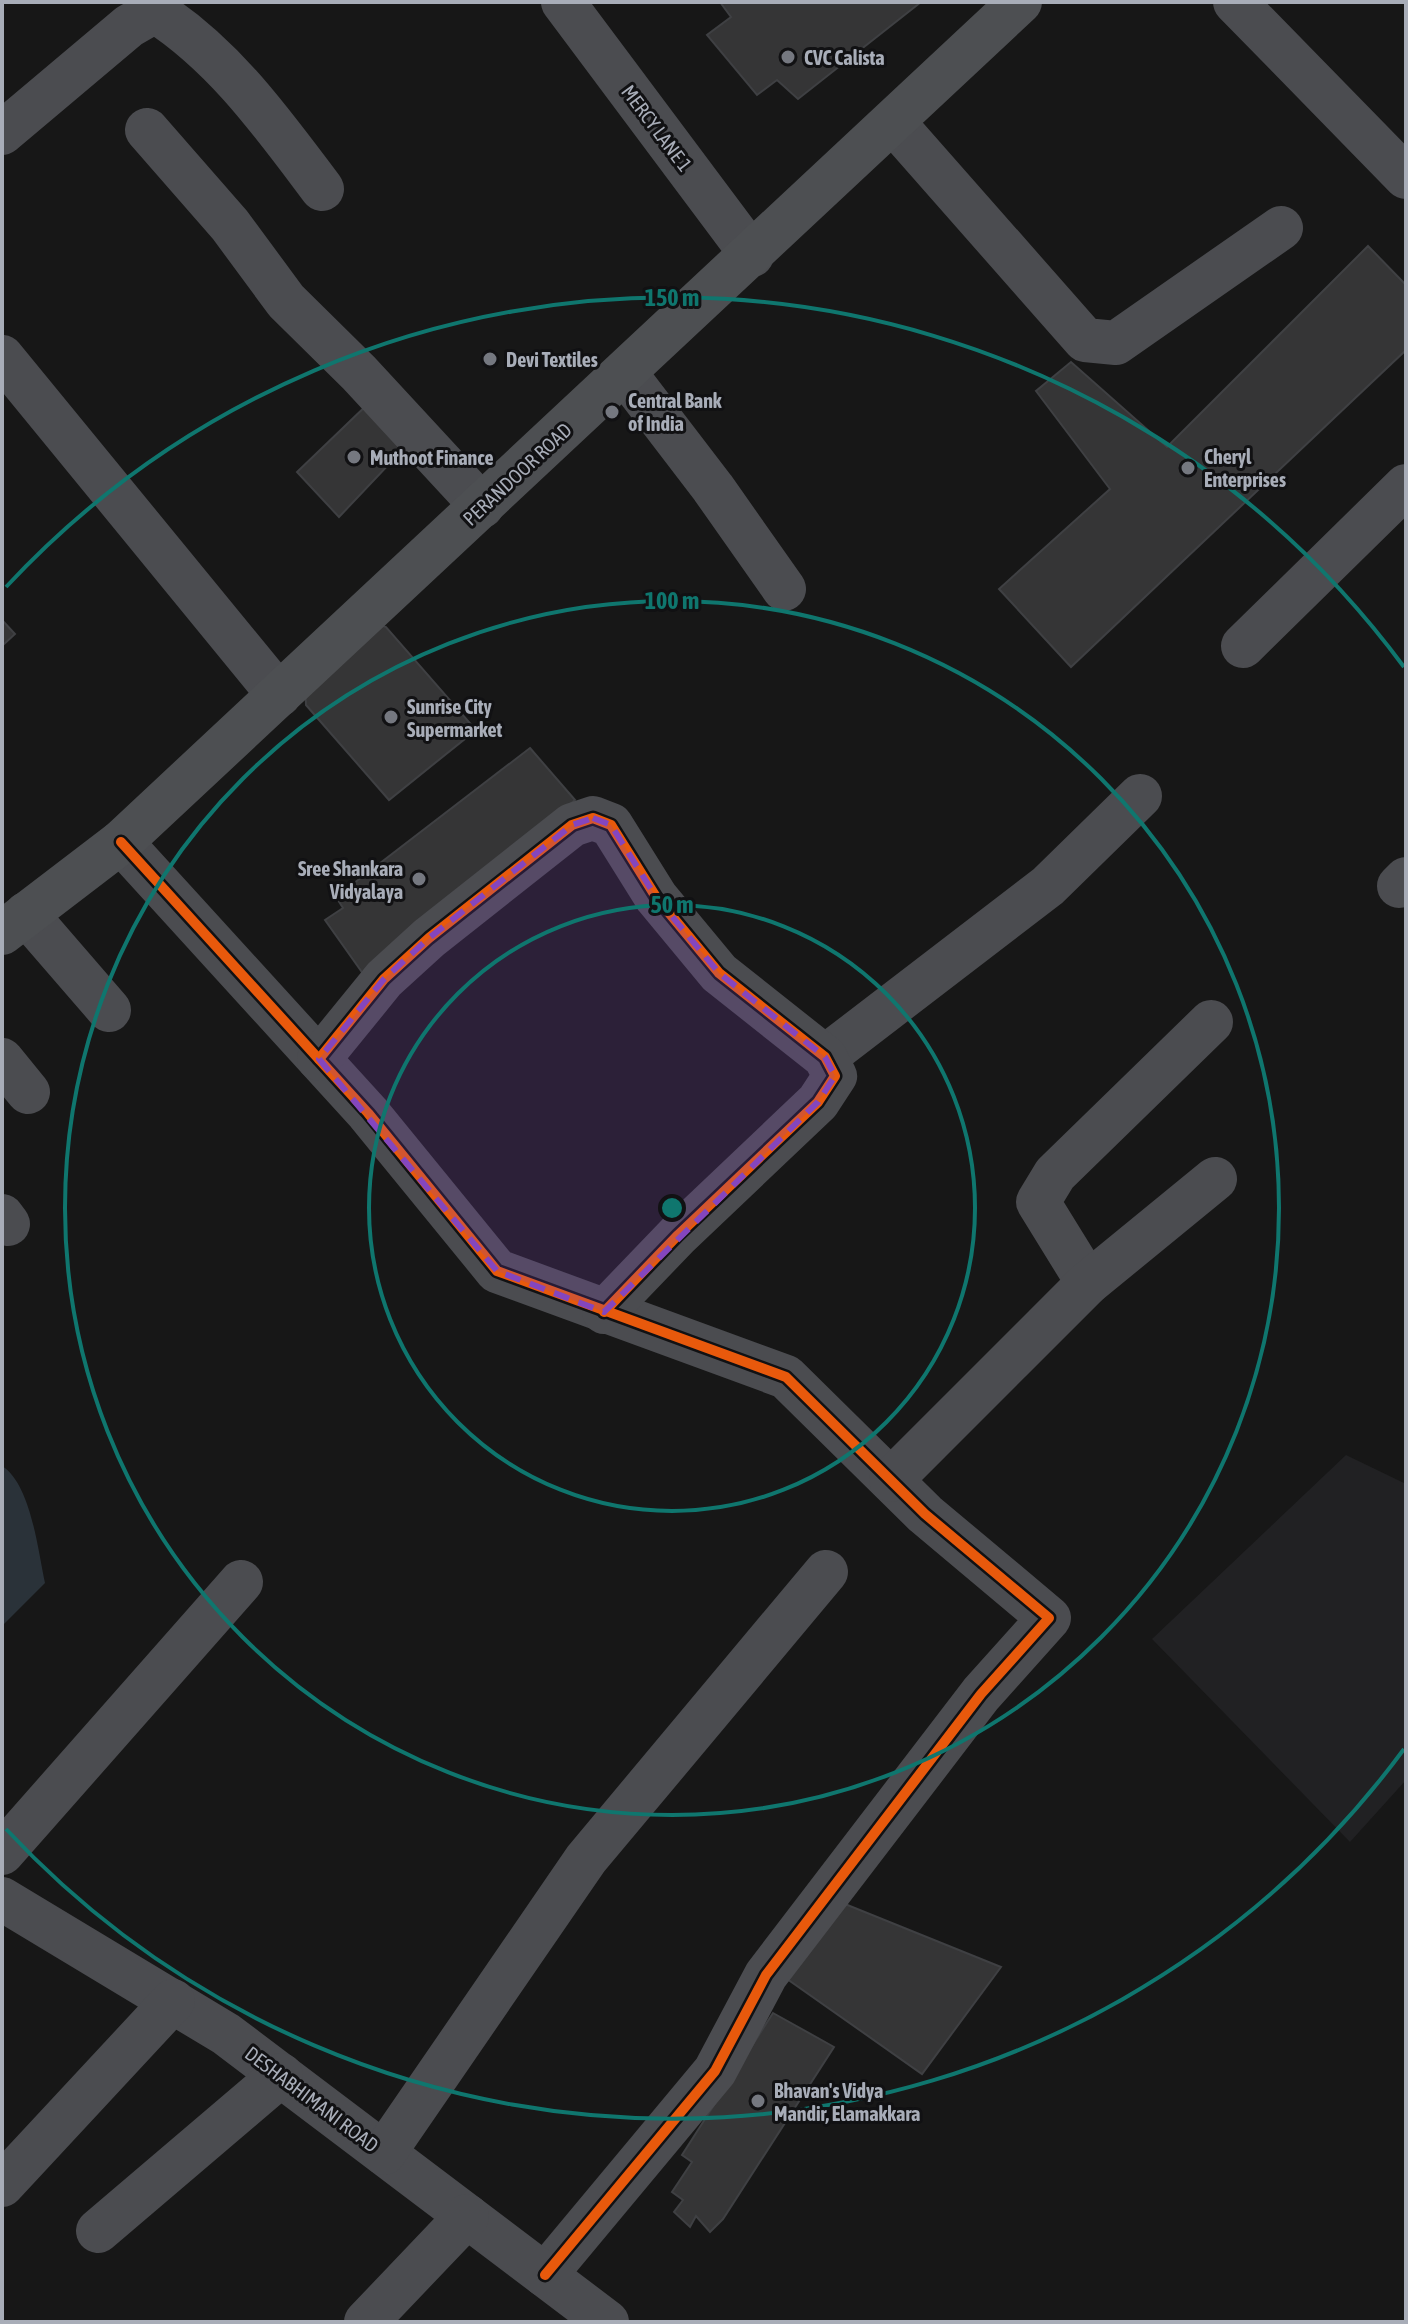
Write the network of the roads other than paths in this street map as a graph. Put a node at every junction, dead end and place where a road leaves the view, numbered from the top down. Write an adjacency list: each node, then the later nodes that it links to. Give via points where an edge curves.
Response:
1 (563, 2): 10 (street, MERCY LANE 1)
2 (1020, 2): 4 (main road, PERANDOOR ROAD)
3 (1235, 2): 7 (street)
4 (893, 122): 9 (street, via 1085,340 1116,343); 10 (main road, PERANDOOR ROAD)
5 (147, 130): 14 (street, via 230,225 286,301)
6 (2, 133): 8 (street, via 129,26 155,11 207,51 249,94)
7 (1406, 177)
8 (322, 189)
9 (1281, 228)
10 (752, 255): 12 (main road, PERANDOOR ROAD)
11 (2, 357): 17 (street)
12 (625, 373): 14 (main road, PERANDOOR ROAD); 15 (street)
13 (1406, 486): 16 (street)
14 (482, 506): 17 (main road, PERANDOOR ROAD)
15 (784, 589)
16 (1243, 646)
17 (279, 695): 19 (main road, PERANDOOR ROAD)
18 (1140, 796): 23 (street, via 1048,886)
19 (121, 842): 20 (main road, PERANDOOR ROAD); 24 (street)
20 (14, 924): 21 (street)
21 (109, 1010)
22 (1211, 1022): 26 (street, via 1055,1174 1038,1202)
23 (825, 1057): 24 (street, via 719,973 656,897 611,825 593,818 572,825 429,938 384,979); 27 (street, via 835,1076 818,1102)
24 (319, 1059): 27 (street, via 497,1271)
25 (1215, 1179): 26 (street)
26 (1088, 1283): 28 (street)
27 (604, 1312): 28 (street, via 786,1377)
28 (891, 1480): 39 (street, via 1049,1618 981,1694 766,1975 715,2071)
29 (826, 1572): 35 (street, via 586,1859)
30 (241, 1582): 31 (street)
31 (2, 1853)
32 (2, 1899): 33 (street, DESHABHIMANI ROAD)
33 (173, 2001): 34 (street, DESHABHIMANI ROAD); 36 (street)
34 (281, 2075): 35 (street, DESHABHIMANI ROAD); 38 (street)
35 (384, 2153): 37 (street, DESHABHIMANI ROAD)
36 (2, 2185)
37 (467, 2216): 39 (street, DESHABHIMANI ROAD); 40 (street)
38 (98, 2231)
39 (545, 2275): 41 (street, DESHABHIMANI ROAD)
40 (366, 2322)
41 (607, 2322)

